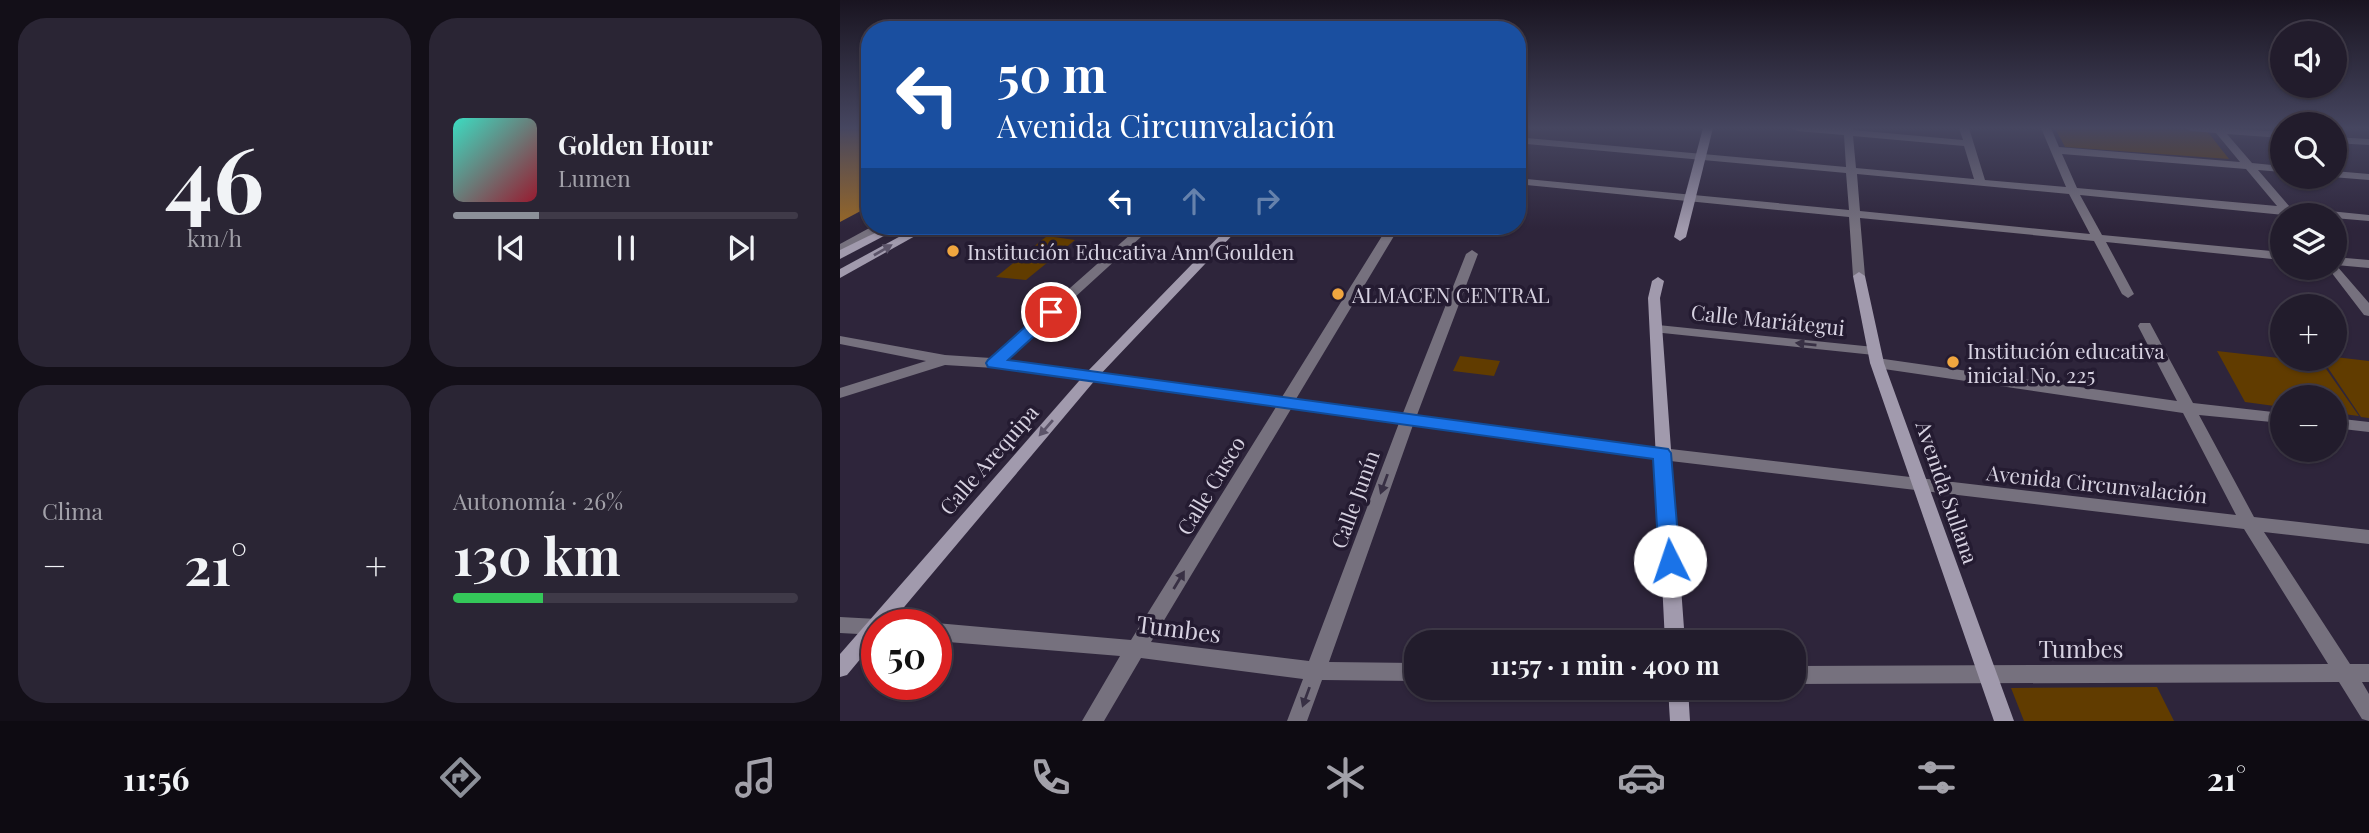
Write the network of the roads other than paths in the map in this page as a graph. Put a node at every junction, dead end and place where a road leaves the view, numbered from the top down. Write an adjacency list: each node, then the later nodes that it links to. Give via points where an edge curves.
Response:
1 (1699, 162): 16 (street)
2 (1747, 162): 10 (street)
3 (1850, 162): 10 (street)
4 (1974, 162): 14 (street)
5 (2060, 162): 15 (street)
6 (2200, 162): 8 (street)
7 (2246, 162): 8 (street)
8 (2250, 166): 9 (street); 17 (street)
9 (2270, 168)
10 (1851, 172): 14 (street); 19 (street)
11 (2347, 175): 12 (street)
12 (2369, 177)
13 (1526, 182): 16 (street)
14 (1981, 183): 15 (street)
15 (2073, 191): 18 (street); 29 (street)
16 (1690, 197): 19 (street); 28 (street)
17 (2281, 203)
18 (2270, 211)
19 (1855, 214): 29 (street); 44 (street, Avenida Sullana, via 1859,276)
20 (2347, 217): 21 (street)
21 (2369, 218)
22 (865, 235): 30 (street)
23 (879, 235): 32 (street)
24 (911, 235): 36 (street, one-way to 24)
25 (1137, 235): 46 (street)
26 (1226, 235): 47 (street, Calle Arequipa)
27 (1388, 236): 49 (street, Calle Cusco)
28 (1680, 237)
29 (2098, 238): 33 (street); 39 (street)
30 (840, 249)
31 (1472, 254): 52 (street, Calle Junín)
32 (840, 255)
33 (2270, 255)
34 (2347, 262): 35 (street)
35 (2369, 264)
36 (840, 274)
37 (2344, 280): 40 (street)
38 (1658, 281): 42 (street, via 1654,298)
39 (2128, 294)
40 (2369, 312)
41 (2145, 326): 50 (street)
42 (1658, 329): 44 (street, Calle Mariátegui, one-way to 42); 55 (street)
43 (840, 340): 45 (street, Avenida Circunvalación)
44 (1876, 357): 50 (street, Calle Mariátegui); 56 (street, Avenida Sullana)
45 (945, 360): 46 (street, Avenida Circunvalación); 48 (street, Avenida Circunvalación)
46 (994, 363): 47 (street, Avenida Circunvalación)
47 (1091, 376): 49 (street, Avenida Circunvalación); 59 (street, Calle Arequipa, one-way to 59)
48 (840, 393)
49 (1287, 404): 52 (street, Avenida Circunvalación); 65 (street, Calle Cusco, one-way to 49)
50 (2186, 408): 51 (street, Calle Mariátegui); 57 (street)
51 (2270, 417)
52 (1408, 419): 55 (street, Avenida Circunvalación); 67 (street, Calle Junín, one-way to 67)
53 (2347, 424): 54 (street)
54 (2369, 427)
55 (1662, 453): 56 (street, Avenida Circunvalación); 62 (street)
56 (1922, 485): 57 (street, Avenida Circunvalación); 71 (street, Avenida Sullana)
57 (2248, 521): 58 (street, Avenida Circunvalación); 69 (street)
58 (2369, 537)
59 (890, 609)
60 (840, 625): 61 (street)
61 (861, 626)
62 (1674, 630)
63 (952, 633): 65 (street, Tumbes)
64 (861, 643): 66 (street, Calle Arequipa)
65 (1137, 649): 67 (street, Tumbes); 75 (street, Calle Cusco)
66 (840, 668)
67 (1315, 671): 68 (street, Tumbes); 76 (street, Calle Junín, one-way to 76)
68 (1404, 673)
69 (2343, 673): 70 (street, Tumbes); 71 (street, Tumbes); 74 (street)
70 (2369, 673)
71 (1987, 674): 72 (street, Tumbes); 78 (street, Avenida Sullana)
72 (1806, 676)
73 (1679, 700): 77 (street)
74 (2369, 712)
75 (1091, 721)
76 (1297, 721)
77 (1680, 721)
78 (2004, 721)

